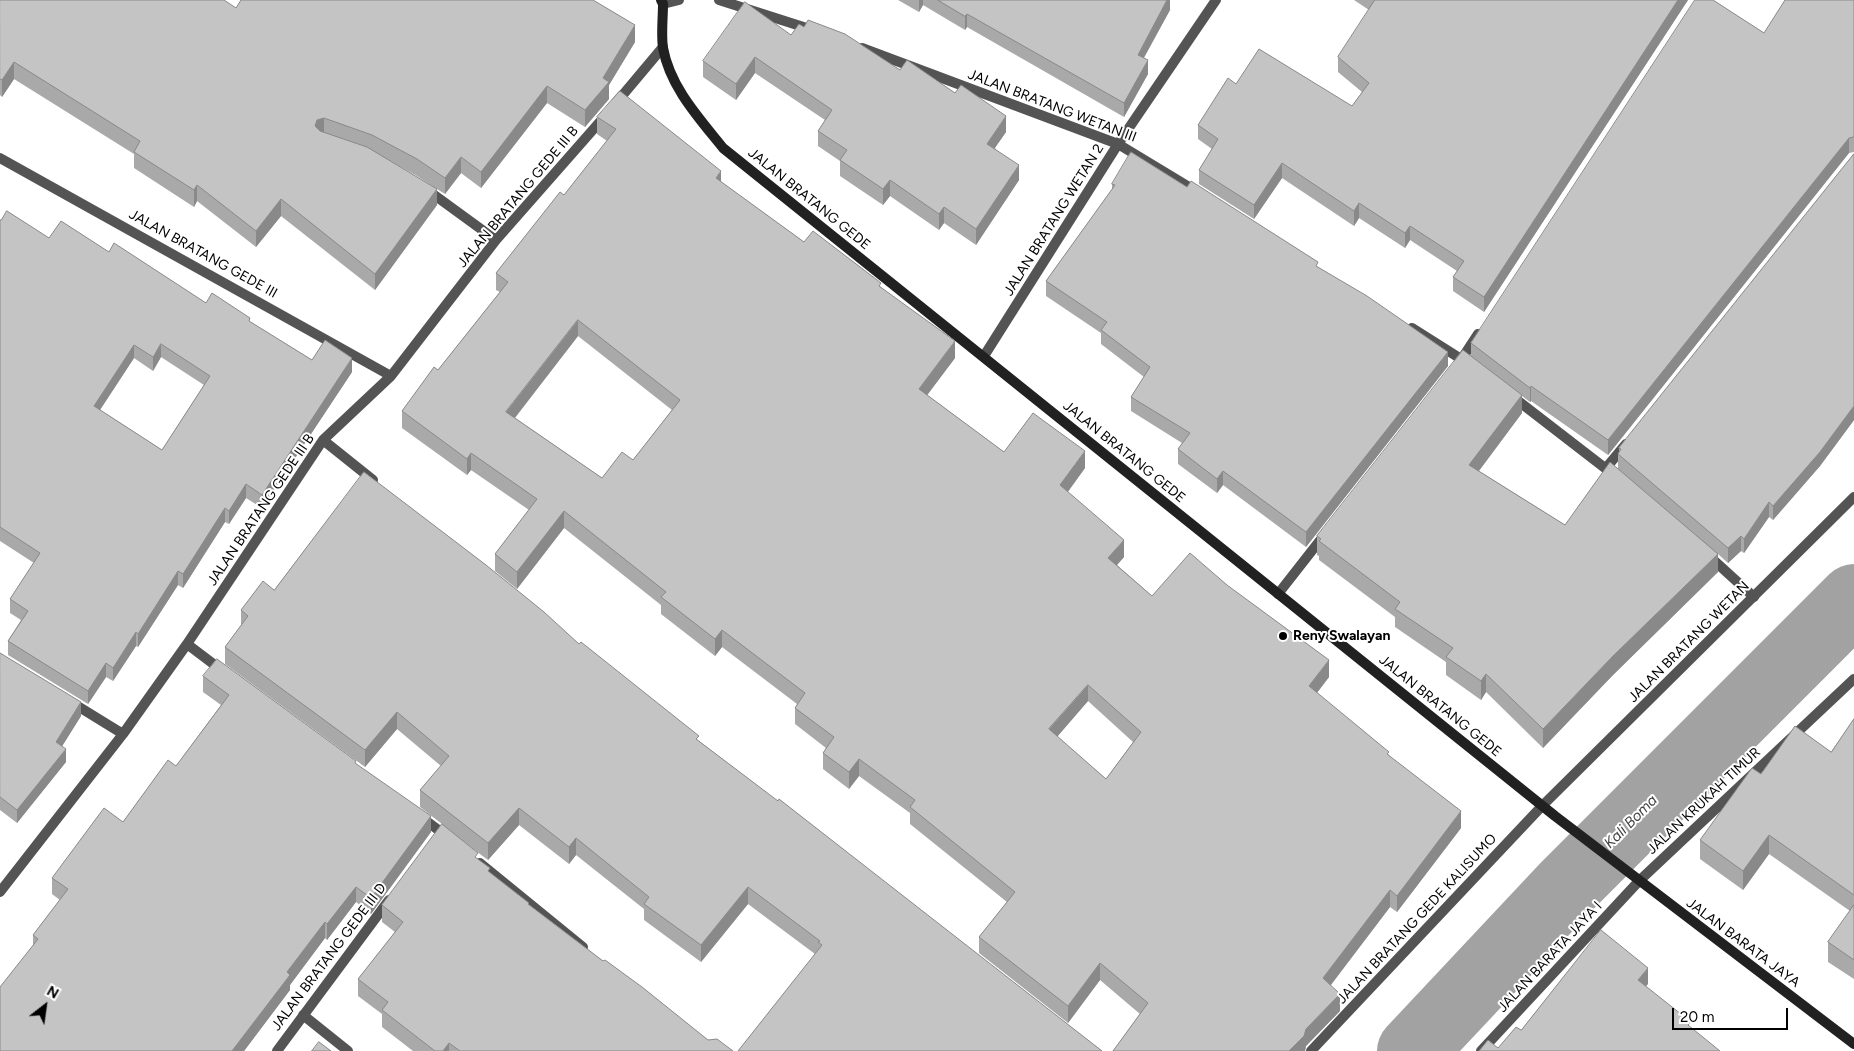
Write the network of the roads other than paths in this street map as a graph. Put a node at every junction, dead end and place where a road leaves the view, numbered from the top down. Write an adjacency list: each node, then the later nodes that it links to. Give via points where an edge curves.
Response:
1 (678, 0): 4 (street)
2 (719, 0): 5 (street)
3 (1216, 0): 8 (street, JALAN BRATANG WETAN 2)
4 (662, 2): 7 (main road, JALAN BRATANG GEDE)
5 (823, 34)
6 (851, 44): 8 (street, JALAN BRATANG WETAN III)
7 (663, 47): 12 (street, JALAN BRATANG GEDE III B); 15 (main road, JALAN BRATANG GEDE, via 672,77 723,148)
8 (1118, 144): 11 (street, JALAN BRATANG WETAN III); 15 (street, JALAN BRATANG WETAN 2)
9 (0, 158): 19 (street, JALAN BRATANG GEDE III)
10 (420, 184): 12 (street)
11 (1206, 197)
12 (496, 240): 19 (street, JALAN BRATANG GEDE III B)
13 (1404, 322): 16 (street)
14 (1484, 326): 16 (street)
15 (984, 356): 29 (main road, JALAN BRATANG GEDE)
16 (1462, 359): 17 (street); 18 (street)
17 (1477, 370)
18 (1450, 375)
19 (391, 376): 22 (street, JALAN BRATANG GEDE III B)
20 (1508, 394): 23 (street)
21 (1632, 436): 23 (street)
22 (323, 440): 25 (street); 31 (street, JALAN BRATANG GEDE III B)
23 (1606, 468): 24 (street)
24 (1621, 481)
25 (384, 489)
26 (1854, 497): 30 (street, JALAN BRATANG WETAN)
27 (1333, 524): 29 (street)
28 (1702, 549): 30 (street)
29 (1278, 594): 36 (main road, JALAN BRATANG GEDE)
30 (1754, 597): 36 (street, JALAN BRATANG WETAN)
31 (187, 644): 32 (street); 35 (street, JALAN BRATANG GEDE III B)
32 (231, 677)
33 (1854, 679): 40 (street, JALAN KRUKAH TIMUR)
34 (58, 694): 35 (street)
35 (123, 734): 41 (street, JALAN BRATANG GEDE III B)
36 (1542, 806): 40 (main road, JALAN BRATANG GEDE); 48 (street, JALAN BRATANG GEDE KALISUMO)
37 (408, 808): 38 (street, via 438,835)
38 (456, 844)
39 (472, 856): 43 (street)
40 (1639, 881): 45 (main road, JALAN BARATA JAYA); 49 (street, JALAN BARATA JAYA I)
41 (0, 892)
42 (393, 895): 44 (street, JALAN BRATANG GEDE III D)
43 (588, 950)
44 (303, 1015): 46 (street, JALAN BRATANG GEDE III D); 47 (street)
45 (1854, 1044)
46 (276, 1051)
47 (348, 1051)
48 (1311, 1051)
49 (1480, 1051)

